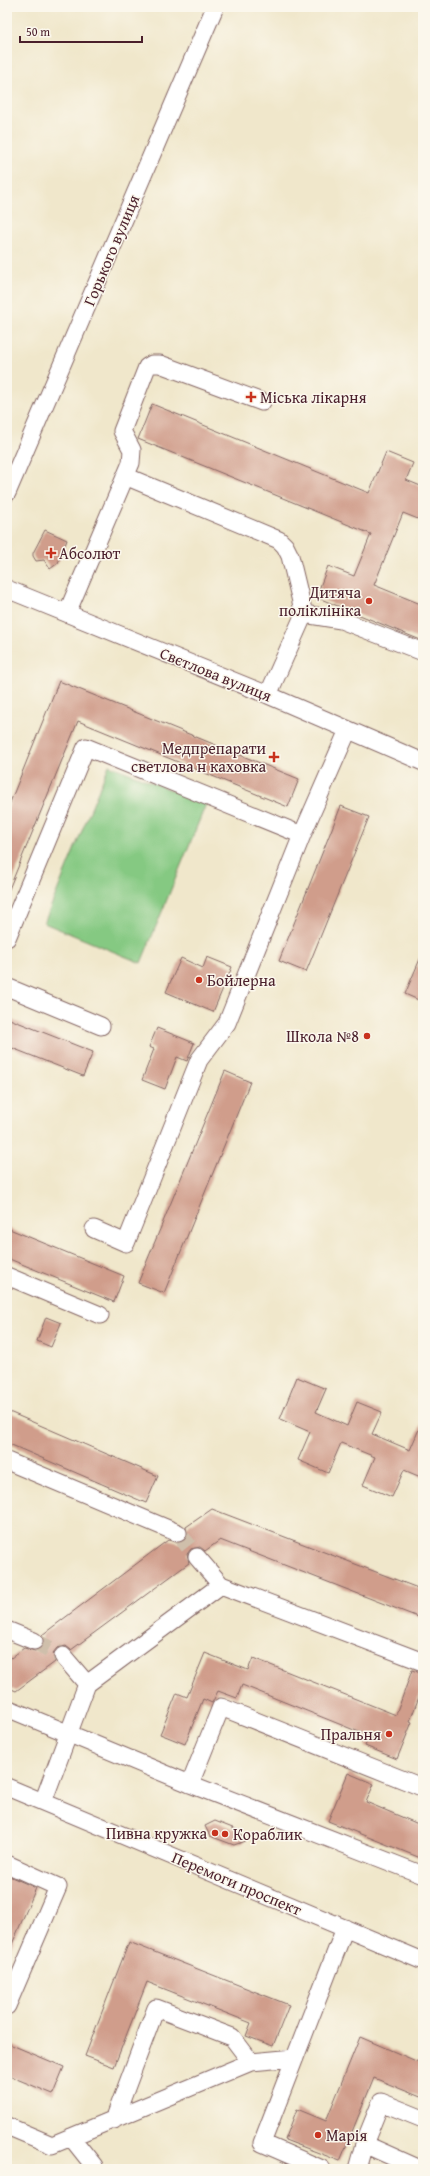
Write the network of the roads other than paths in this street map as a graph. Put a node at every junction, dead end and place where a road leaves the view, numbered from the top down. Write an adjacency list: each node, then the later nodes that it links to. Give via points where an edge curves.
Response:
1 (215, 7): 4 (street, Горького вулиця)
2 (262, 402): 3 (street, via 160,364 152,364 144,371 122,431 132,450 131,463)
3 (125, 476): 6 (street); 7 (street, via 279,540 290,556)
4 (7, 493)
5 (7, 589): 6 (street, Свєтлова вулиця)
6 (67, 613): 9 (street, Свєтлова вулиця)
7 (304, 614): 8 (street, via 341,620); 9 (street)
8 (423, 652)
9 (268, 695): 10 (street, Свєтлова вулиця)
10 (348, 730): 11 (street, Свєтлова вулиця); 12 (street)
11 (423, 762)
12 (302, 835): 13 (street, via 86,747); 16 (street, via 227,1022 199,1060 126,1243)
13 (7, 938)
14 (7, 987): 15 (street)
15 (101, 1026)
16 (94, 1229)
17 (7, 1276): 18 (street)
18 (100, 1315)
19 (7, 1461): 20 (street)
20 (178, 1533)
21 (197, 1557): 22 (street)
22 (221, 1585): 26 (street); 27 (street)
23 (7, 1630): 24 (street)
24 (34, 1641)
25 (63, 1656): 27 (street)
26 (423, 1662)
27 (87, 1684): 29 (street)
28 (7, 1708): 29 (street)
29 (69, 1734): 30 (street); 33 (street)
30 (190, 1784): 31 (street, via 221,1707); 35 (street)
31 (419, 1786)
32 (7, 1787): 33 (street, Перемоги проспект)
33 (42, 1802): 36 (street, Перемоги проспект)
34 (7, 1864): 38 (street, via 58,1887)
35 (423, 1875)
36 (345, 1928): 37 (street, Перемоги проспект); 39 (street)
37 (423, 1961)
38 (7, 2006)
39 (295, 2058): 40 (street); 47 (street, via 262,2143)
40 (251, 2062): 42 (street); 42 (street, via 232,2037 156,2008)
41 (423, 2119): 45 (street, via 381,2102)
42 (114, 2120): 44 (street)
43 (7, 2126): 44 (street, via 52,2144)
44 (71, 2137): 46 (street, via 94,2166)
45 (364, 2144): 48 (street); 49 (street)
46 (93, 2169)
47 (322, 2169)
48 (357, 2169)
49 (420, 2169)

